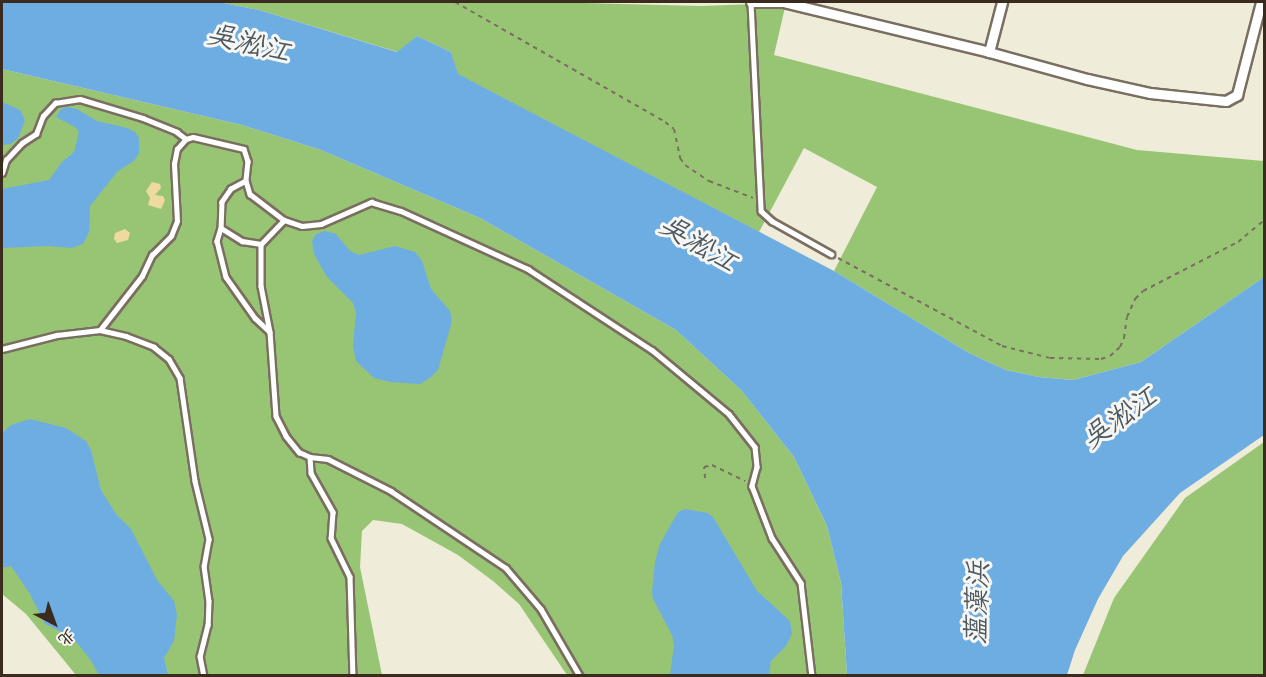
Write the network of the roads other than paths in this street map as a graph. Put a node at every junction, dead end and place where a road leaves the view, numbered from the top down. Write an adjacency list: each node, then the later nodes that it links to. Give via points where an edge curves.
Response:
1 (751, 2): 2 (street); 12 (lane, via 759,200 764,216)
2 (782, 2): 5 (street)
3 (1002, 2): 5 (street)
4 (1261, 2): 5 (street, via 1237,95 1226,101 1150,93)
5 (989, 52)
6 (186, 139): 7 (lane, via 143,118 80,99 55,103 43,116 36,134 6,160); 8 (lane, via 193,137 244,149 248,161); 13 (lane, via 177,149 174,164 177,221 171,236 152,255 142,276)
7 (2, 172)
8 (246, 181): 9 (lane, via 250,194); 10 (lane, via 231,189 222,202)
9 (284, 220): 11 (lane); 20 (lane, via 302,226 321,224 371,202 401,211 528,269 652,350 729,414 754,447 758,467 752,486 772,538 801,583)
10 (221, 228): 11 (lane, via 242,241); 14 (lane, via 217,241 226,277)
11 (261, 244): 14 (lane, via 261,286)
12 (831, 254)
13 (100, 330): 15 (lane, via 57,335); 17 (lane, via 154,346 168,358 180,378 195,481 209,539 204,566 208,625 200,656)
14 (270, 332): 16 (lane, via 276,417 299,452)
15 (2, 349)
16 (310, 457): 18 (lane, via 311,473 333,512 331,538 350,577); 19 (lane, via 328,459 391,491 506,568 541,609)
17 (204, 675)
18 (353, 675)
19 (580, 675)
20 (812, 675)

